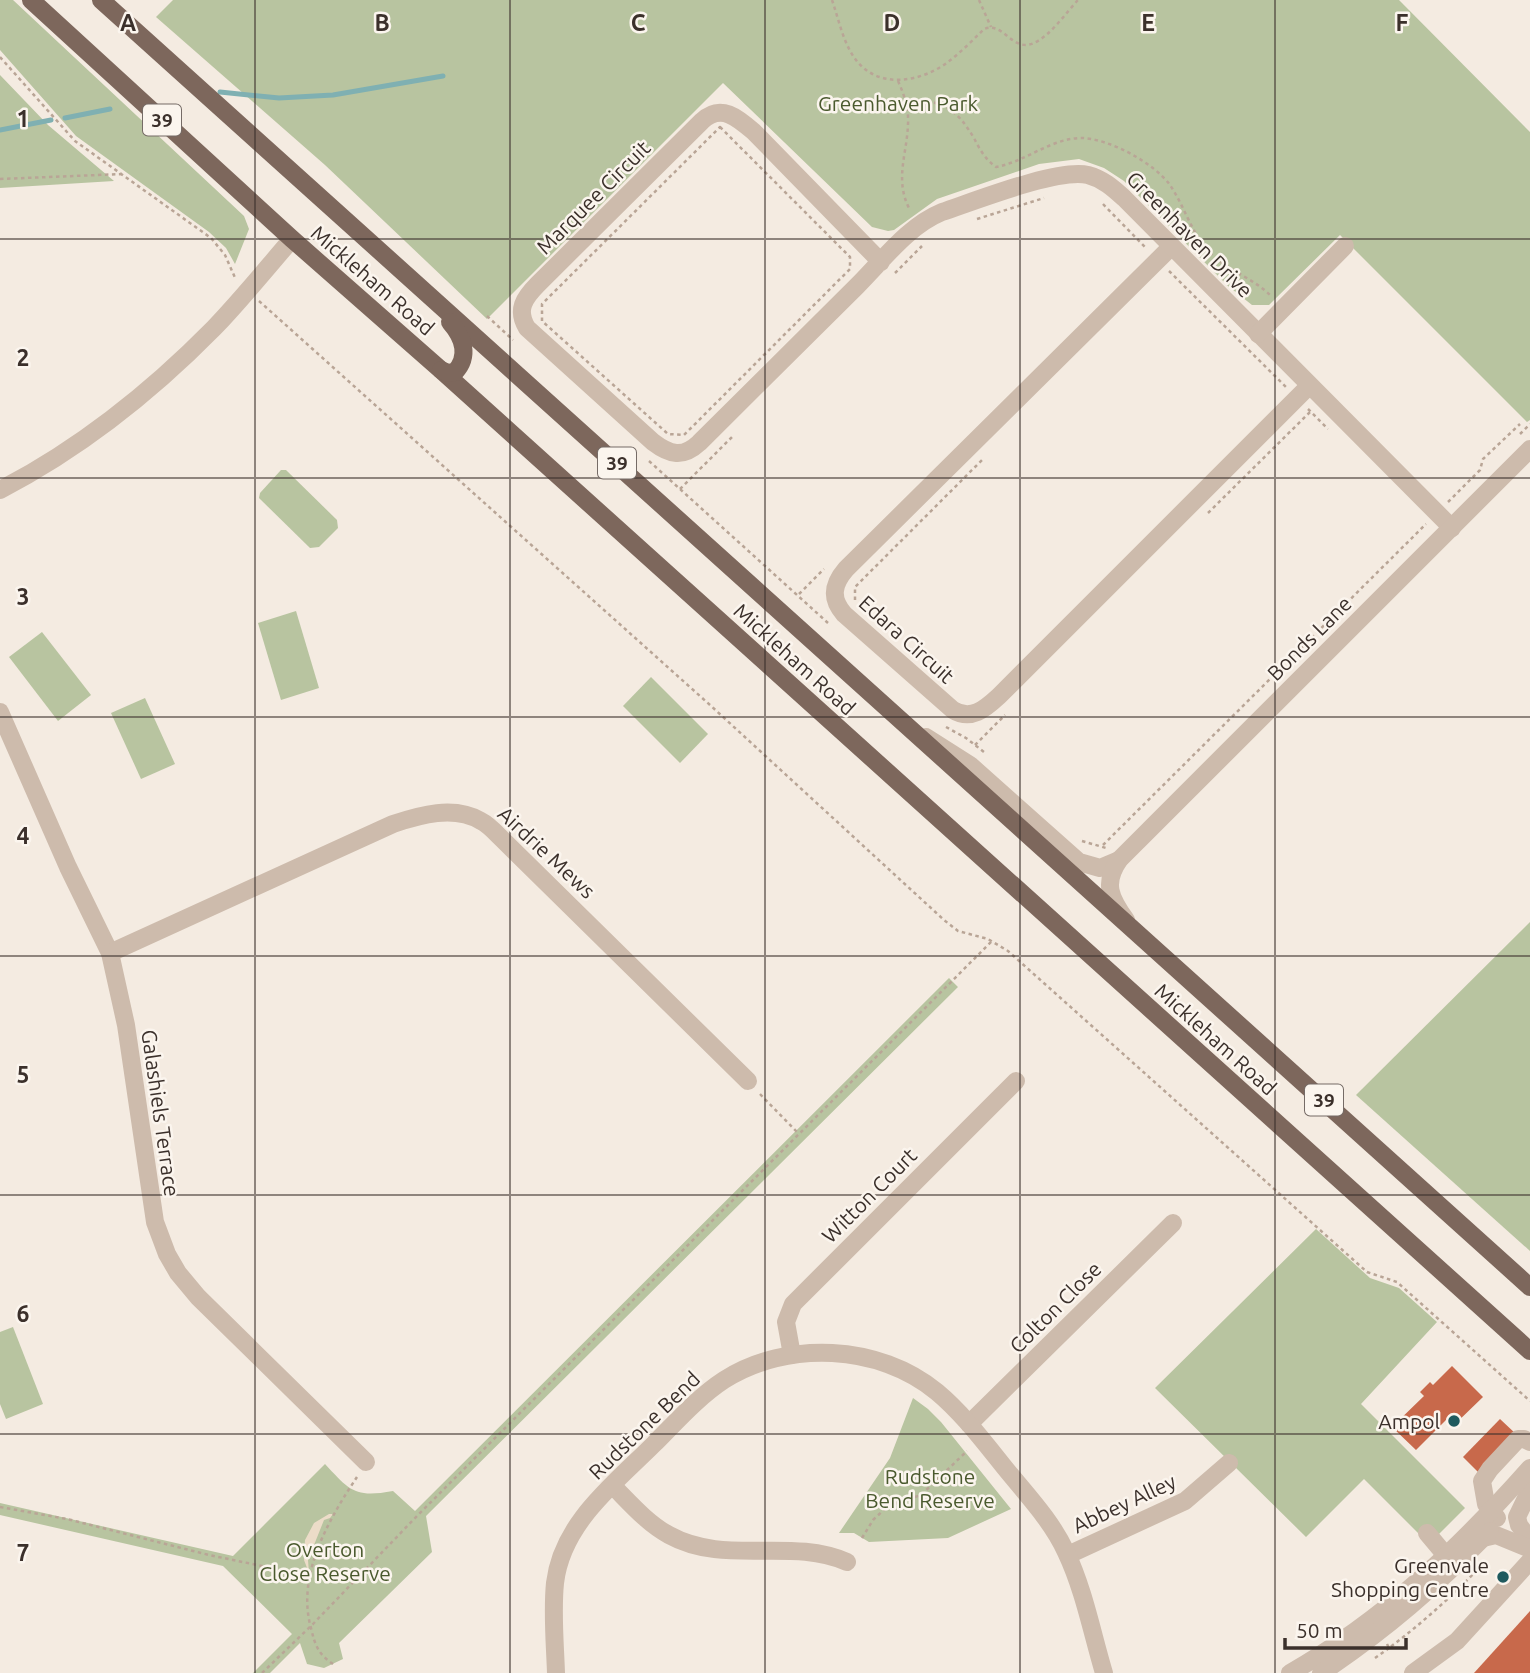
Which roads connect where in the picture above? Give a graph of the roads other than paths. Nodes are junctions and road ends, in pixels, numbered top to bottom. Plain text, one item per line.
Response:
1 (31, 0) edge
2 (101, 0) edge
3 (292, 239) junction
4 (1345, 246) dead end
5 (1164, 254) junction
6 (887, 269) junction
7 (410, 278) junction
8 (1258, 334) junction
9 (441, 370) junction
10 (1303, 392) junction
11 (699, 443) joint
12 (1530, 449) edge
13 (0, 490) edge
14 (1452, 528) junction
15 (0, 712) edge
16 (909, 727) junction
17 (1119, 860) junction
18 (1131, 927) junction
19 (110, 953) junction
20 (748, 1081) road end
21 (1016, 1081) dead end
22 (1173, 1223) dead end
23 (1530, 1287) edge
24 (1530, 1351) edge
25 (792, 1355) junction
26 (969, 1424) junction
27 (1530, 1441) edge
28 (366, 1462) road end
29 (1229, 1463) dead end
30 (1530, 1468) edge
31 (613, 1486) junction
32 (1530, 1489) edge
33 (1496, 1516) junction
34 (1427, 1533) dead end
35 (1483, 1538) junction
36 (1530, 1540) edge
37 (1530, 1549) edge
38 (1068, 1555) junction
39 (1451, 1561) junction
40 (1530, 1561) edge
41 (847, 1562) dead end
42 (1330, 1665) edge
43 (556, 1673) edge
44 (1104, 1673) edge
45 (1290, 1673) edge
46 (1413, 1673) edge

1 - 3 main road, Mickleham Road / 39
2 - 7 main road, Mickleham Road / 39
3 - 9 main road, Mickleham Road / 39
3 - 13 street
4 - 8 street
5 - 6 street, Greenhaven Drive
5 - 8 street, Greenhaven Drive
5 - 10 street, Edara Circuit
6 - 11 street, Greenhaven Drive
6 - 11 street, Marquee Circuit
7 - 9 main road
7 - 16 main road, Mickleham Road / 39
8 - 10 street, Greenhaven Drive
9 - 24 main road, Mickleham Road / 39
10 - 14 street, Greenhaven Drive
12 - 14 street, Bonds Lane
14 - 17 street, Bonds Lane
15 - 19 street, Galashiels Terrace
16 - 17 street
16 - 18 main road, Mickleham Road / 39
17 - 18 street
18 - 23 main road, Mickleham Road / 39
19 - 20 street, Airdrie Mews
19 - 28 street, Galashiels Terrace
21 - 25 street, Witton Court
22 - 26 street, Colton Close
25 - 26 street, Rudstone Bend
25 - 31 street, Rudstone Bend
26 - 38 street, Rudstone Bend
27 - 33 street
29 - 38 street, Abbey Alley
30 - 33 street
31 - 41 street
31 - 43 street, Rudstone Bend
32 - 33 street
32 - 36 street
33 - 35 street
33 - 39 street
34 - 39 street
35 - 37 street
35 - 39 street
38 - 44 street, Rudstone Bend
39 - 42 street
40 - 46 street
42 - 45 street

